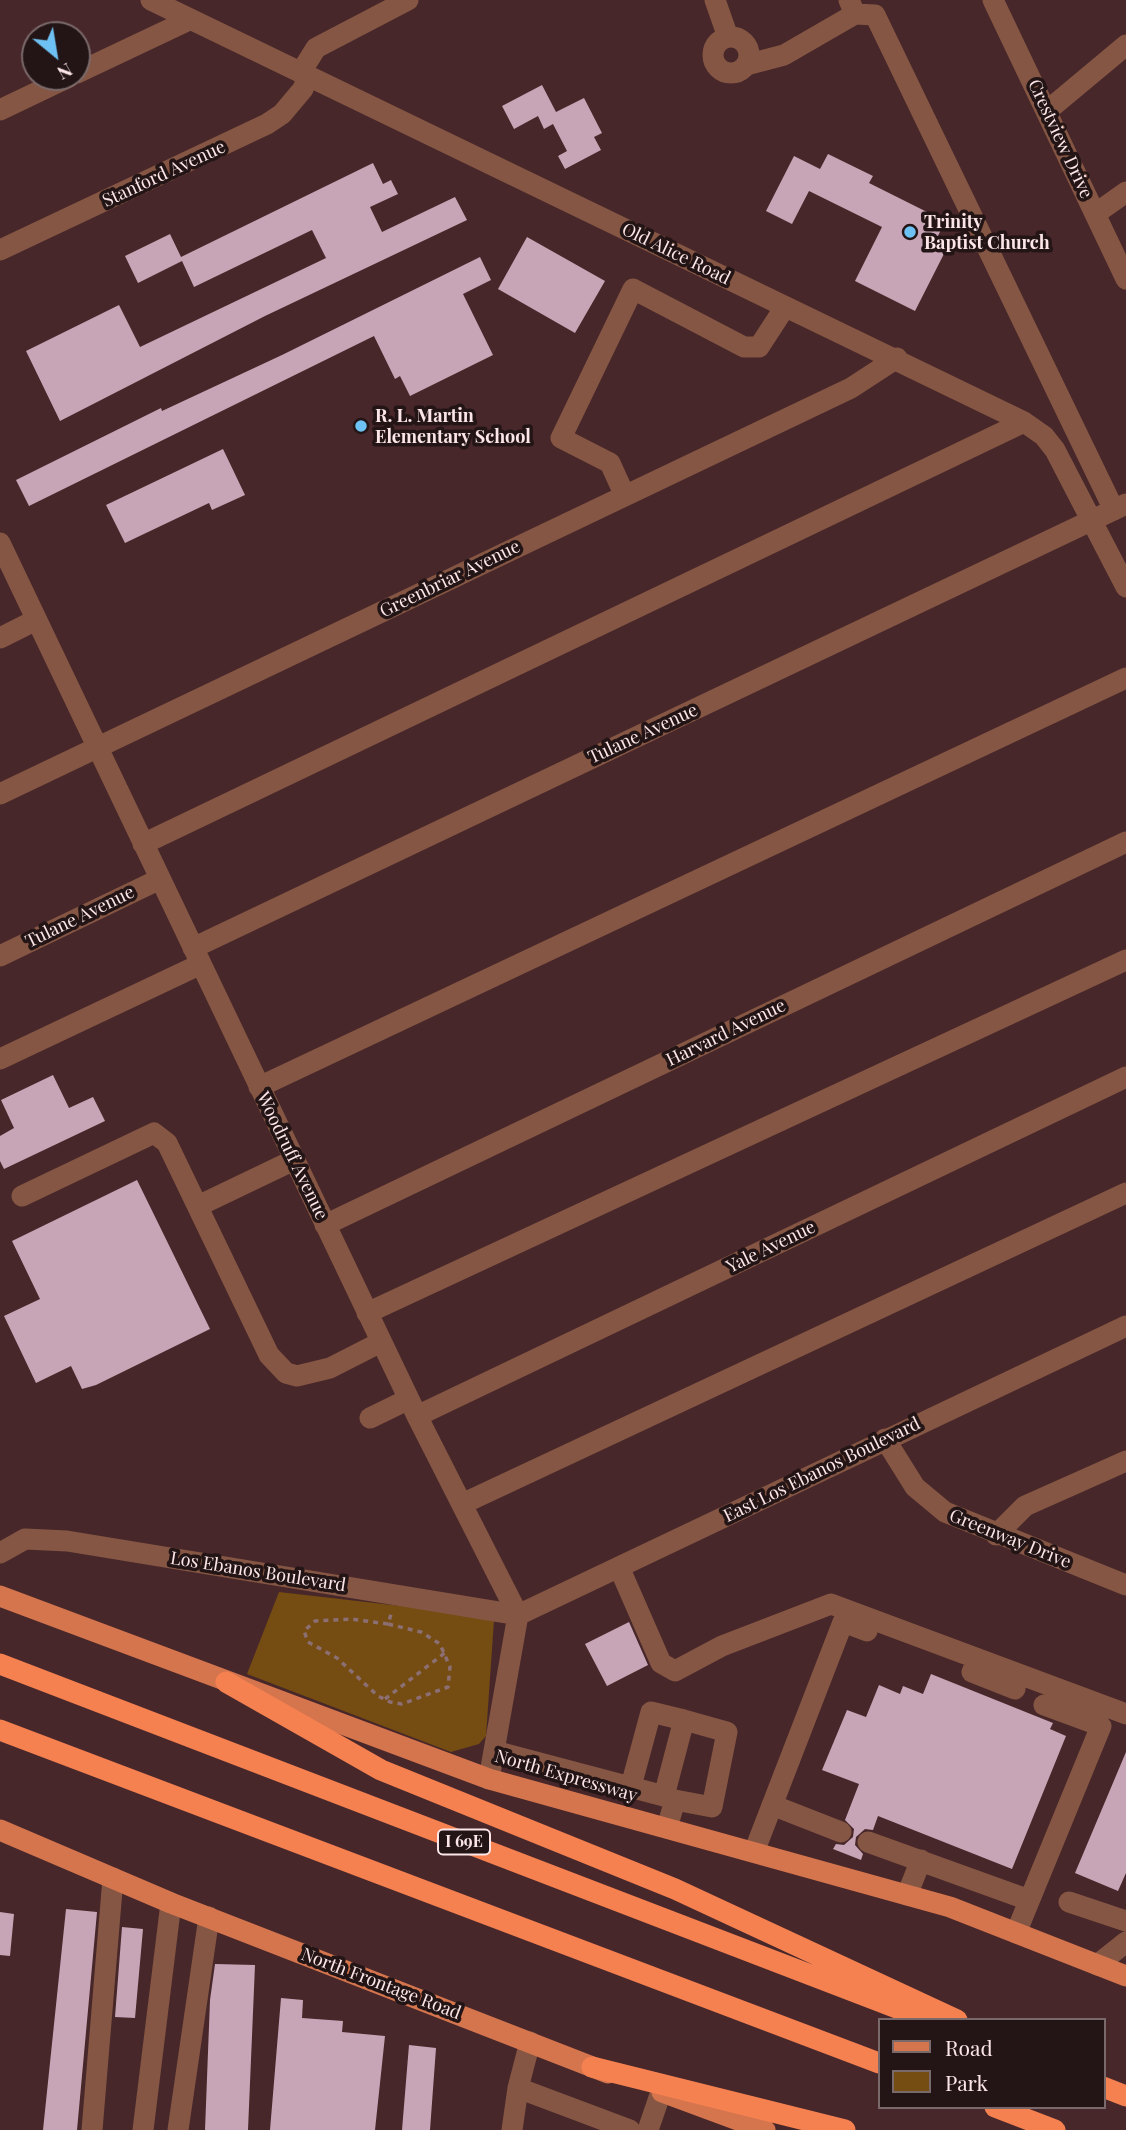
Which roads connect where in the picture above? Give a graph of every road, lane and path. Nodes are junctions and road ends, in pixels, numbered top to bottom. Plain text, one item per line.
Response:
1 (151, 0) edge
2 (408, 0) edge
3 (715, 0) edge
4 (993, 0) edge
5 (852, 7) edge
6 (189, 20) junction
7 (1126, 45) edge
8 (91, 66) edge
9 (304, 73) junction
10 (40, 91) edge
11 (0, 110) edge
12 (1047, 111) junction
13 (1126, 192) edge
14 (1096, 214) junction
15 (0, 250) edge
16 (1126, 279) edge
17 (785, 307) junction
18 (897, 358) junction
19 (1024, 422) junction
20 (625, 496) junction
21 (1120, 507) edge
22 (1093, 521) junction
23 (0, 543) edge
24 (1126, 587) edge
25 (36, 620) junction
26 (0, 638) edge
27 (1126, 678) edge
28 (97, 748) junction
29 (0, 794) edge
30 (1126, 842) edge
31 (143, 844) junction
32 (160, 879) junction
33 (0, 956) edge
34 (197, 956) junction
35 (1126, 960) edge
36 (0, 1059) edge
37 (1126, 1077) edge
38 (259, 1087) junction
39 (294, 1160) junction
40 (1126, 1194) edge
41 (22, 1196) dead end
42 (198, 1206) junction
43 (325, 1225) junction
44 (367, 1313) junction
45 (1126, 1326) edge
46 (381, 1342) junction
47 (413, 1408) junction
48 (370, 1418) dead end
49 (885, 1439) junction
50 (1126, 1461) edge
51 (462, 1504) junction
52 (996, 1535) junction
53 (0, 1553) edge
54 (619, 1567) junction
55 (1126, 1585) edge
56 (397, 1595) junction
57 (0, 1596) edge
58 (519, 1615) junction
59 (388, 1624) junction
60 (446, 1651) junction
61 (0, 1664) edge
62 (226, 1682) junction
63 (1016, 1689) dead end
64 (385, 1699) junction
65 (1044, 1705) dead end
66 (1126, 1714) edge
67 (684, 1720) junction
68 (0, 1730) edge
69 (494, 1751) junction
70 (489, 1779) junction
71 (631, 1786) junction
72 (669, 1798) junction
73 (772, 1805) junction
74 (667, 1828) junction
75 (0, 1830) edge
76 (841, 1832) dead end
77 (868, 1842) dead end
78 (754, 1852) junction
79 (921, 1860) junction
80 (113, 1878) junction
81 (907, 1895) junction
82 (1029, 1900) junction
83 (1069, 1902) dead end
84 (171, 1903) junction
85 (209, 1916) junction
86 (1126, 1921) edge
87 (1016, 1933) junction
88 (1126, 1942) edge
89 (1097, 1965) junction
90 (1126, 1976) edge
91 (923, 2018) edge
92 (953, 2018) edge
93 (530, 2042) junction
94 (878, 2063) edge
95 (592, 2067) junction
96 (518, 2088) junction
97 (1105, 2088) edge
98 (661, 2092) junction
99 (1126, 2096) edge
100 (1000, 2109) edge
101 (92, 2130) edge
102 (143, 2130) edge
103 (178, 2130) edge
104 (512, 2130) edge
105 (630, 2130) edge
106 (648, 2130) edge
107 (765, 2130) edge
108 (845, 2130) edge
109 (1055, 2130) edge

1 - 6 street, Old Alice Road
2 - 9 street, Stanford Avenue
3 - 5 street
4 - 12 street, Crestview Drive
5 - 21 street
6 - 8 street
6 - 9 street, Old Alice Road
7 - 12 street
9 - 15 street, Stanford Avenue
9 - 17 street, Old Alice Road
10 - 11 street
12 - 14 street, Crestview Drive
13 - 14 street
14 - 16 street, Crestview Drive
17 - 18 street, Old Alice Road
17 - 20 street
18 - 19 street, Old Alice Road
18 - 20 street, Greenbriar Avenue
19 - 22 street, Old Alice Road
19 - 31 street
20 - 28 street, Greenbriar Avenue
21 - 22 street, Tulane Avenue
22 - 24 street, Old Alice Road
22 - 34 street, Tulane Avenue
23 - 25 street, Woodruff Avenue
25 - 26 street
25 - 28 street, Woodruff Avenue
27 - 38 street
28 - 29 street, Greenbriar Avenue
28 - 31 street, Woodruff Avenue
30 - 43 street, Harvard Avenue
31 - 32 street, Woodruff Avenue
32 - 33 street, Tulane Avenue
32 - 34 street, Woodruff Avenue
34 - 36 street, Tulane Avenue
34 - 38 street, Woodruff Avenue
35 - 44 street
37 - 47 street, Yale Avenue
38 - 39 street, Woodruff Avenue
39 - 42 street
39 - 43 street, Woodruff Avenue
40 - 51 street
41 - 42 street
42 - 46 street
43 - 44 street, Woodruff Avenue
44 - 46 street, Woodruff Avenue
45 - 49 street, East Los Ebanos Boulevard
46 - 47 street, Woodruff Avenue
47 - 48 street, Yale Avenue
47 - 51 street, Woodruff Avenue
49 - 52 street, Greenway Drive
49 - 54 street, East Los Ebanos Boulevard
50 - 52 street
51 - 58 street, Woodruff Avenue
52 - 55 street, Greenway Drive
53 - 56 street, Los Ebanos Boulevard
54 - 58 street, East Los Ebanos Boulevard
54 - 66 street
56 - 58 street, Los Ebanos Boulevard
56 - 59 path
57 - 62 main road, North Expressway
58 - 69 street
59 - 60 path
59 - 64 path
60 - 64 path
60 - 64 path
61 - 91 highway, I 69E
62 - 70 main road, North Expressway
62 - 92 highway
63 - 73 street
65 - 82 street
67 - 71 street
67 - 72 street
67 - 72 street
68 - 94 highway
69 - 70 street
69 - 71 street
70 - 74 main road, North Expressway
71 - 72 street
72 - 74 street
73 - 76 street
73 - 78 street
74 - 78 main road, North Expressway
75 - 80 main road, North Frontage Road
77 - 79 street
78 - 81 main road, North Expressway
79 - 81 street
79 - 82 street
80 - 84 main road, North Frontage Road
80 - 101 street
81 - 87 main road, North Expressway
82 - 87 street
83 - 86 street
84 - 85 main road, North Frontage Road
84 - 102 street
85 - 93 main road, North Frontage Road
85 - 103 street
87 - 89 main road, North Expressway
88 - 89 street
89 - 90 main road, North Expressway
93 - 95 main road, North Frontage Road
93 - 96 street
95 - 98 main road, North Frontage Road
95 - 108 highway
96 - 104 street
96 - 105 street
97 - 99 highway
98 - 106 street
98 - 107 main road, North Frontage Road
100 - 109 highway

